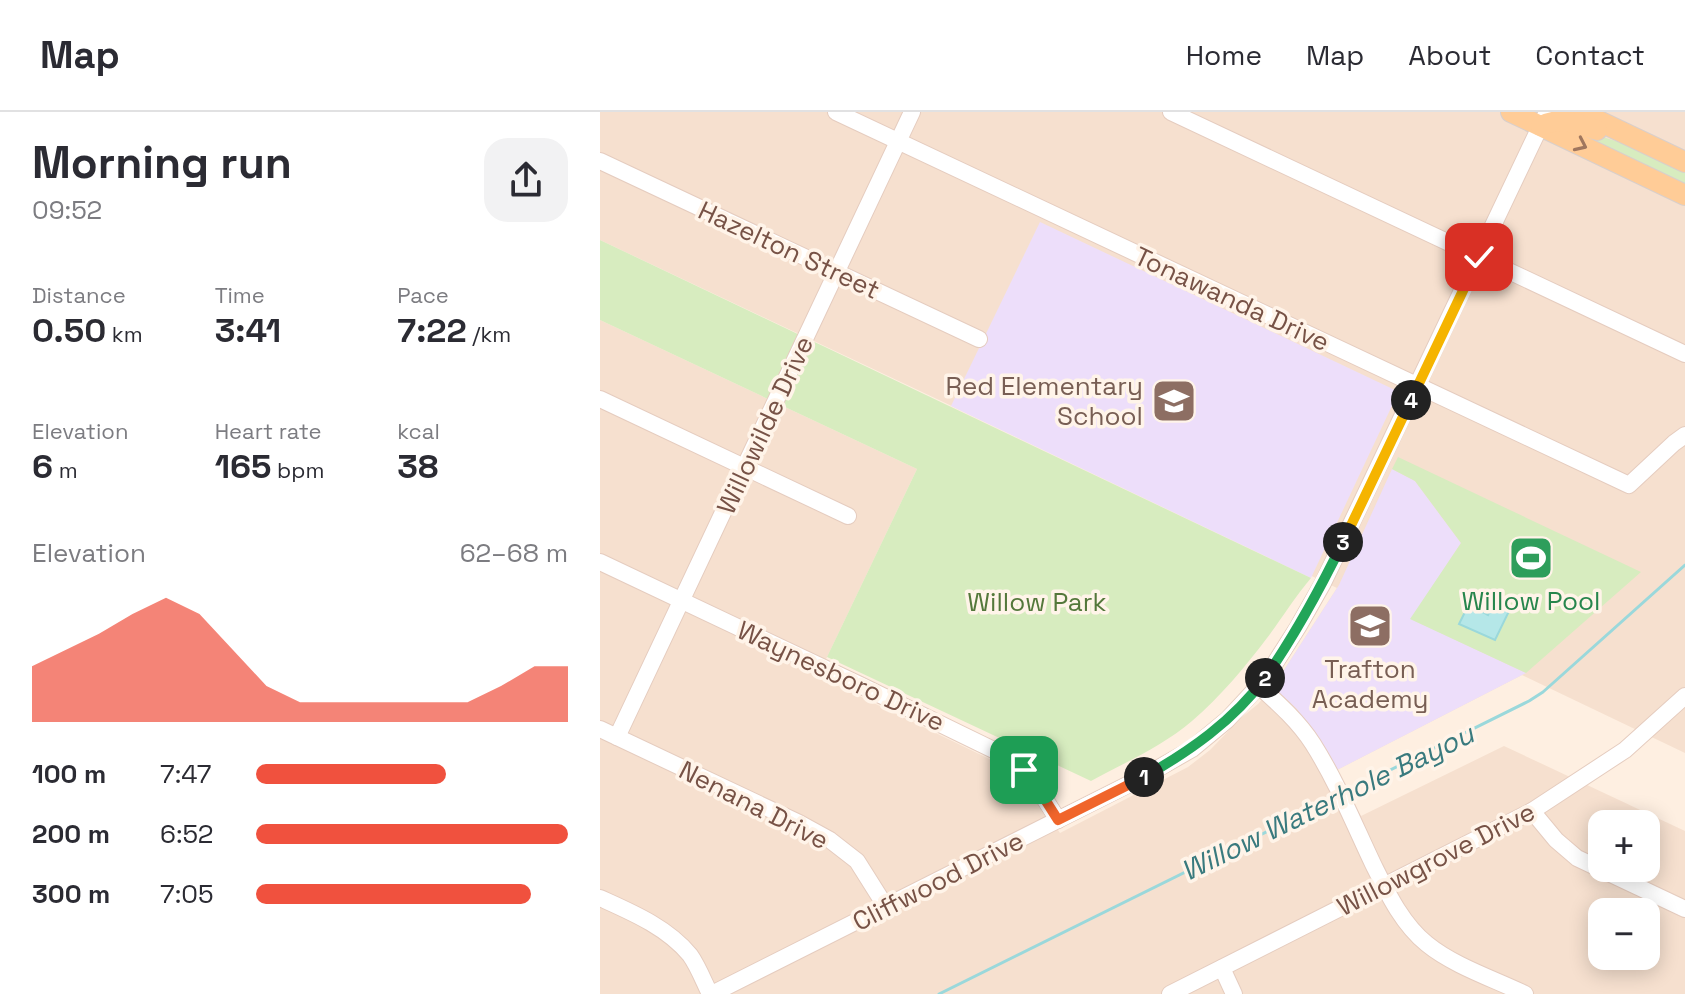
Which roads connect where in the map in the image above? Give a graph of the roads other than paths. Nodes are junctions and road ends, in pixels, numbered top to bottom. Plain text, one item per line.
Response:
1 (836, 112) edge
2 (912, 112) edge
3 (1171, 112) edge
4 (1511, 112) edge
5 (1580, 112) edge
6 (1544, 119) edge
7 (898, 141) junction
8 (1643, 142) junction
9 (600, 161) edge
10 (1685, 162) edge
11 (1685, 195) edge
12 (1479, 257) junction
13 (837, 273) junction
14 (979, 339) dead end
15 (1685, 354) edge
16 (1418, 386) junction
17 (600, 399) edge
18 (1685, 435) edge
19 (745, 467) junction
20 (848, 516) dead end
21 (600, 562) edge
22 (682, 601) junction
23 (1259, 686) junction
24 (1685, 696) edge
25 (600, 729) edge
26 (617, 737) junction
27 (1532, 811) junction
28 (1058, 820) junction
29 (1384, 886) junction
30 (600, 898) edge
31 (886, 907) junction
32 (1685, 909) edge
33 (1222, 968) junction
34 (711, 994) edge
35 (1170, 994) edge
36 (1234, 994) edge
37 (1525, 994) edge

1 - 7 street, Tonawanda Drive
2 - 7 street, Willowilde Drive
3 - 12 street
4 - 6 main road
5 - 8 main road
6 - 8 main road
6 -> 11 main road
6 - 12 street, Cliffwood Drive
7 - 13 street, Willowilde Drive
7 - 16 street, Tonawanda Drive
8 - 10 main road
9 - 13 street, Hazelton Street
12 - 15 street
12 - 16 street, Cliffwood Drive
13 - 14 street, Hazelton Street
13 - 19 street, Willowilde Drive
16 - 18 street, Tonawanda Drive
16 - 23 street, Cliffwood Drive
17 - 19 street
19 - 20 street
19 - 22 street, Willowilde Drive
21 - 22 street, Waynesboro Drive
22 - 26 street, Willowilde Drive
22 - 28 street, Waynesboro Drive
23 - 28 street, Cliffwood Drive
23 - 29 street
24 - 27 street, Willowgrove Drive
25 - 26 street, Nenana Drive
26 - 31 street, Nenana Drive
27 - 29 street, Willowgrove Drive
27 - 32 street
28 - 31 street, Cliffwood Drive
29 - 33 street, Willowgrove Drive
29 - 37 street
30 - 34 street
31 - 34 street, Cliffwood Drive
33 - 35 street, Willowgrove Drive
33 - 36 street

